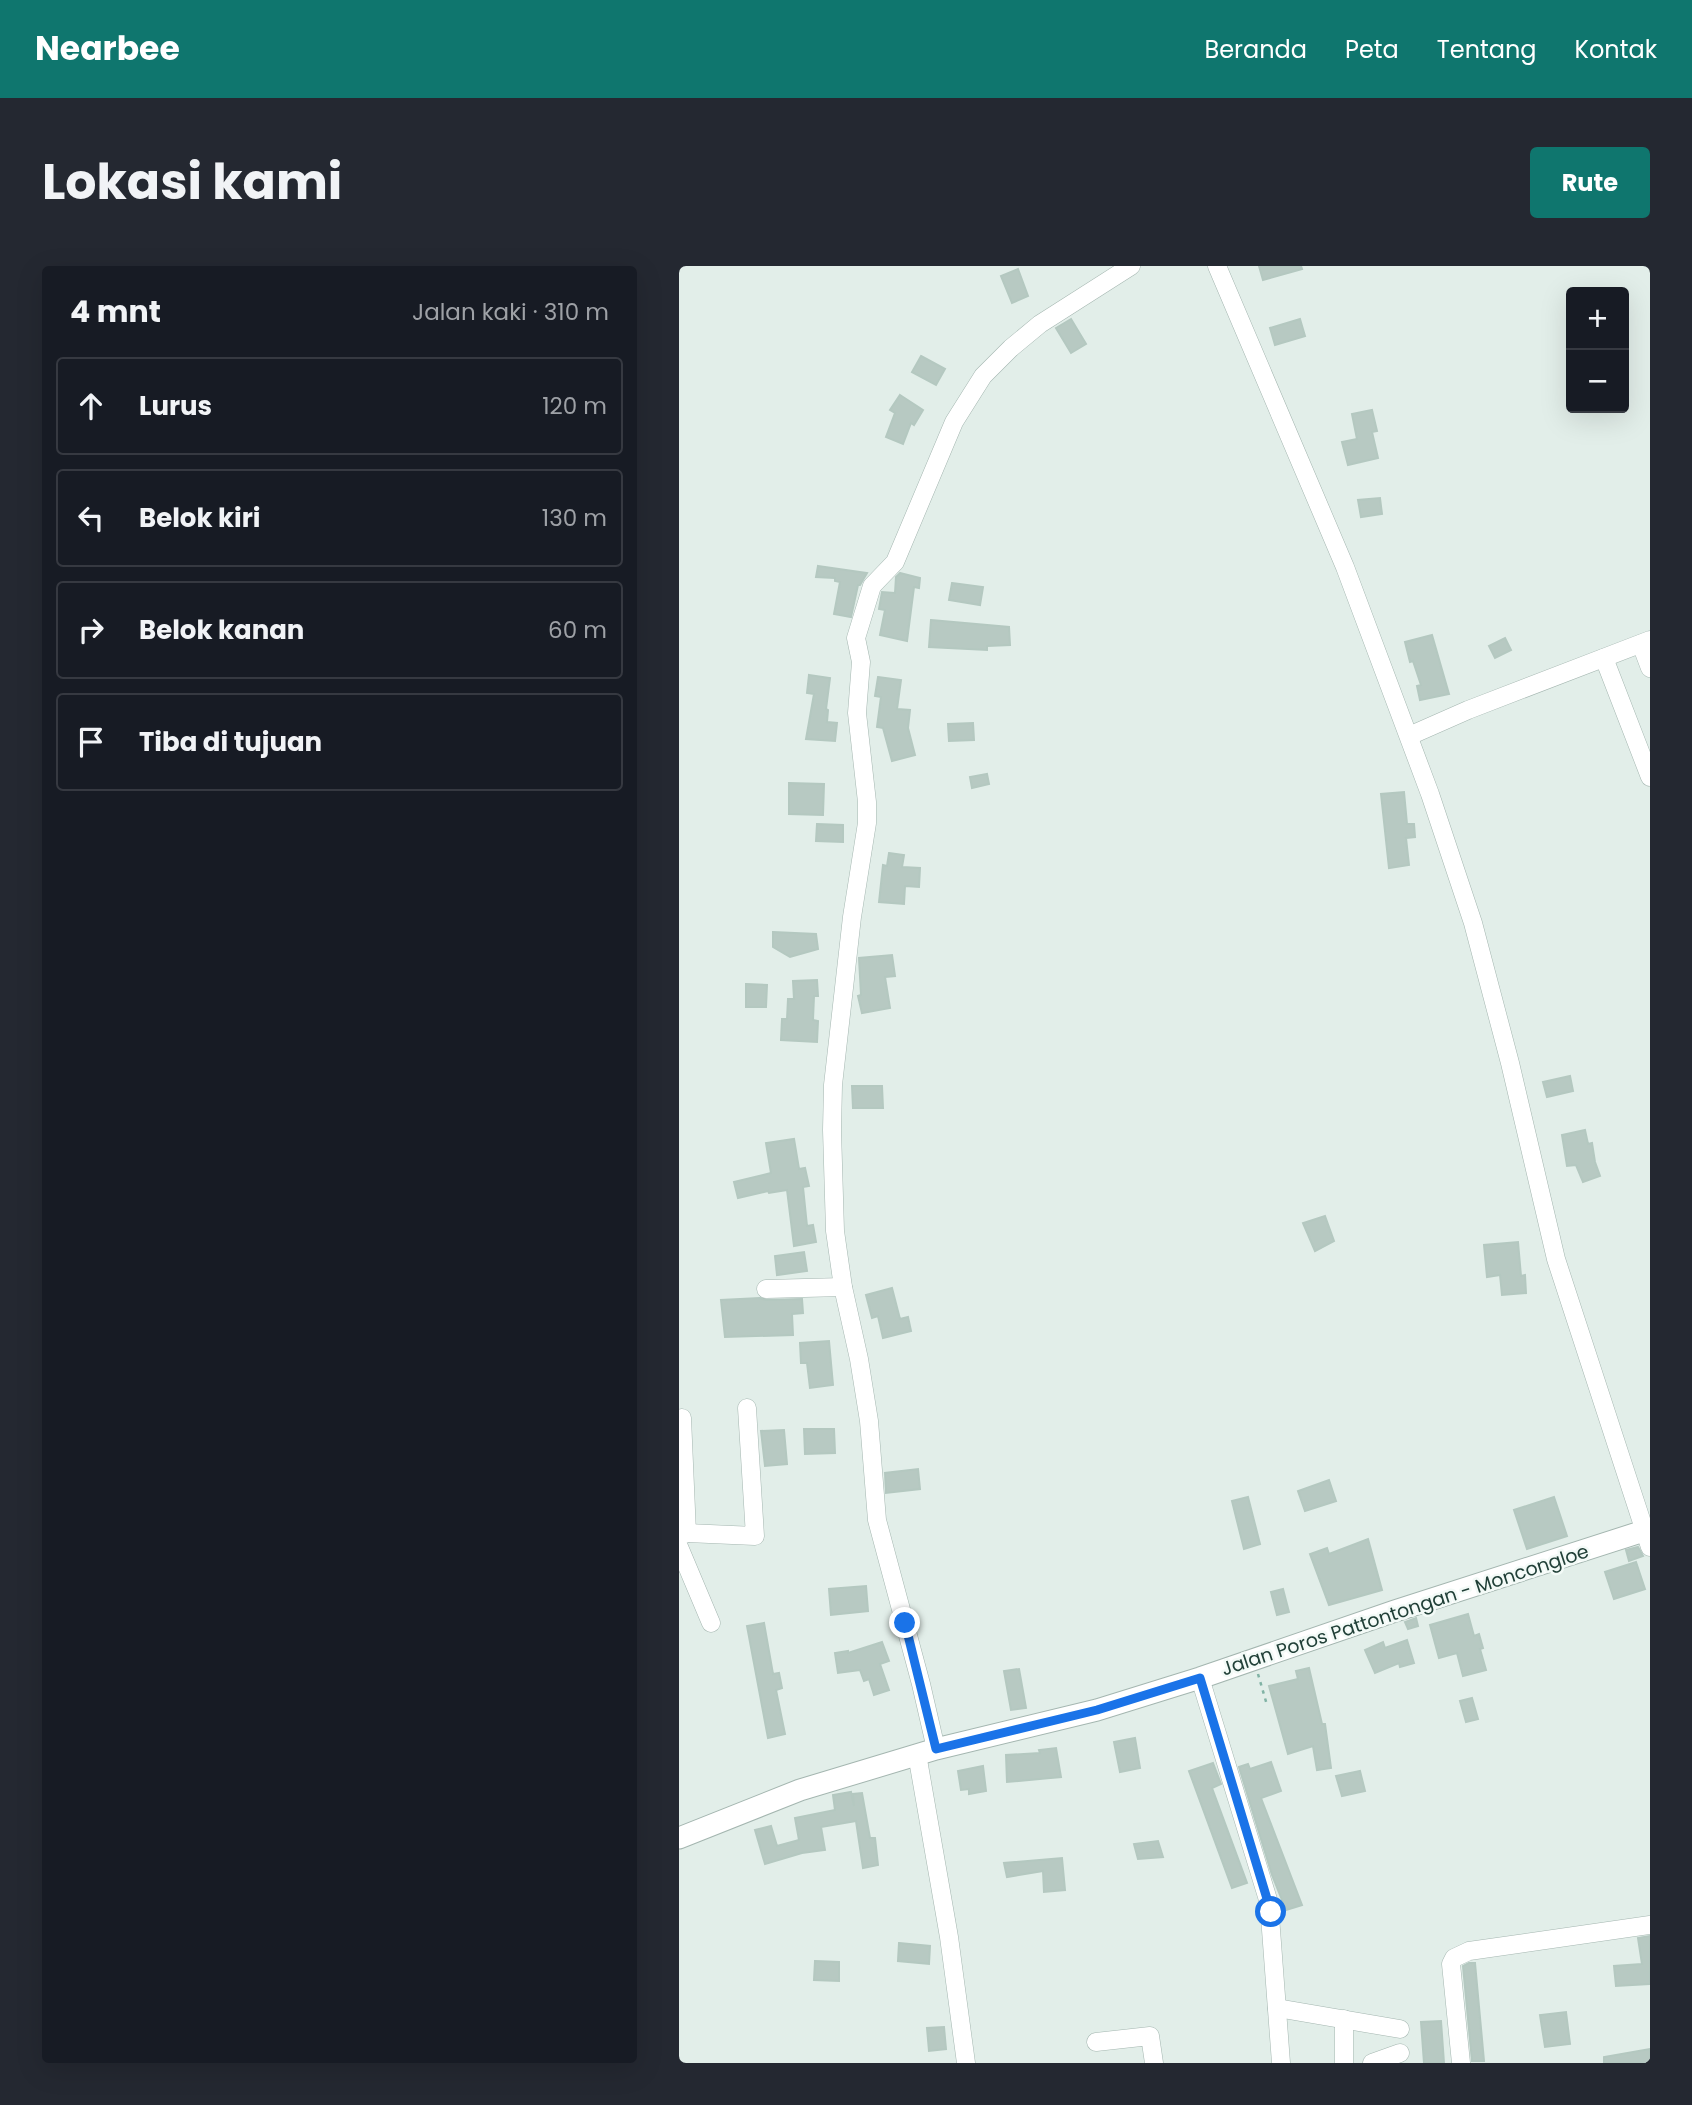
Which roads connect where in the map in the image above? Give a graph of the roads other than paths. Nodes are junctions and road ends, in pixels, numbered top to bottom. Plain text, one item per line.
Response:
1 (1131, 266) edge
2 (1217, 266) edge
3 (1646, 642) edge
4 (1604, 658) junction
5 (1650, 668) edge
6 (1409, 736) junction
7 (1650, 777) edge
8 (843, 1287) junction
9 (766, 1289) dead end
10 (747, 1408) dead end
11 (683, 1418) dead end
12 (1648, 1536) edge
13 (682, 1539) edge
14 (711, 1623) dead end
15 (1200, 1678) junction
16 (927, 1751) junction
17 (679, 1838) edge
18 (1650, 1925) edge
19 (1277, 2008) junction
20 (1344, 2019) junction
21 (1400, 2029) dead end
22 (1096, 2042) dead end
23 (1400, 2053) dead end
24 (966, 2063) edge
25 (1154, 2063) edge
26 (1281, 2063) edge
27 (1344, 2063) edge
28 (1372, 2063) edge
29 (1461, 2063) edge

1 - 8 street
2 - 6 street
3 - 4 street
3 - 5 street
4 - 6 street
4 - 7 street
6 - 12 street
8 - 9 street
8 - 16 street
10 - 13 street
11 - 13 street
12 - 15 street, Jalan Poros Pattontongan - Moncongloe
13 - 14 street
15 - 16 street, Jalan Poros Pattontongan - Moncongloe
15 - 19 street
16 - 17 street, Jalan Poros Pattontongan - Moncongloe
16 - 24 street
18 - 29 street
19 - 20 street
19 - 26 street
20 - 21 street
20 - 27 street
22 - 25 street
23 - 28 street

